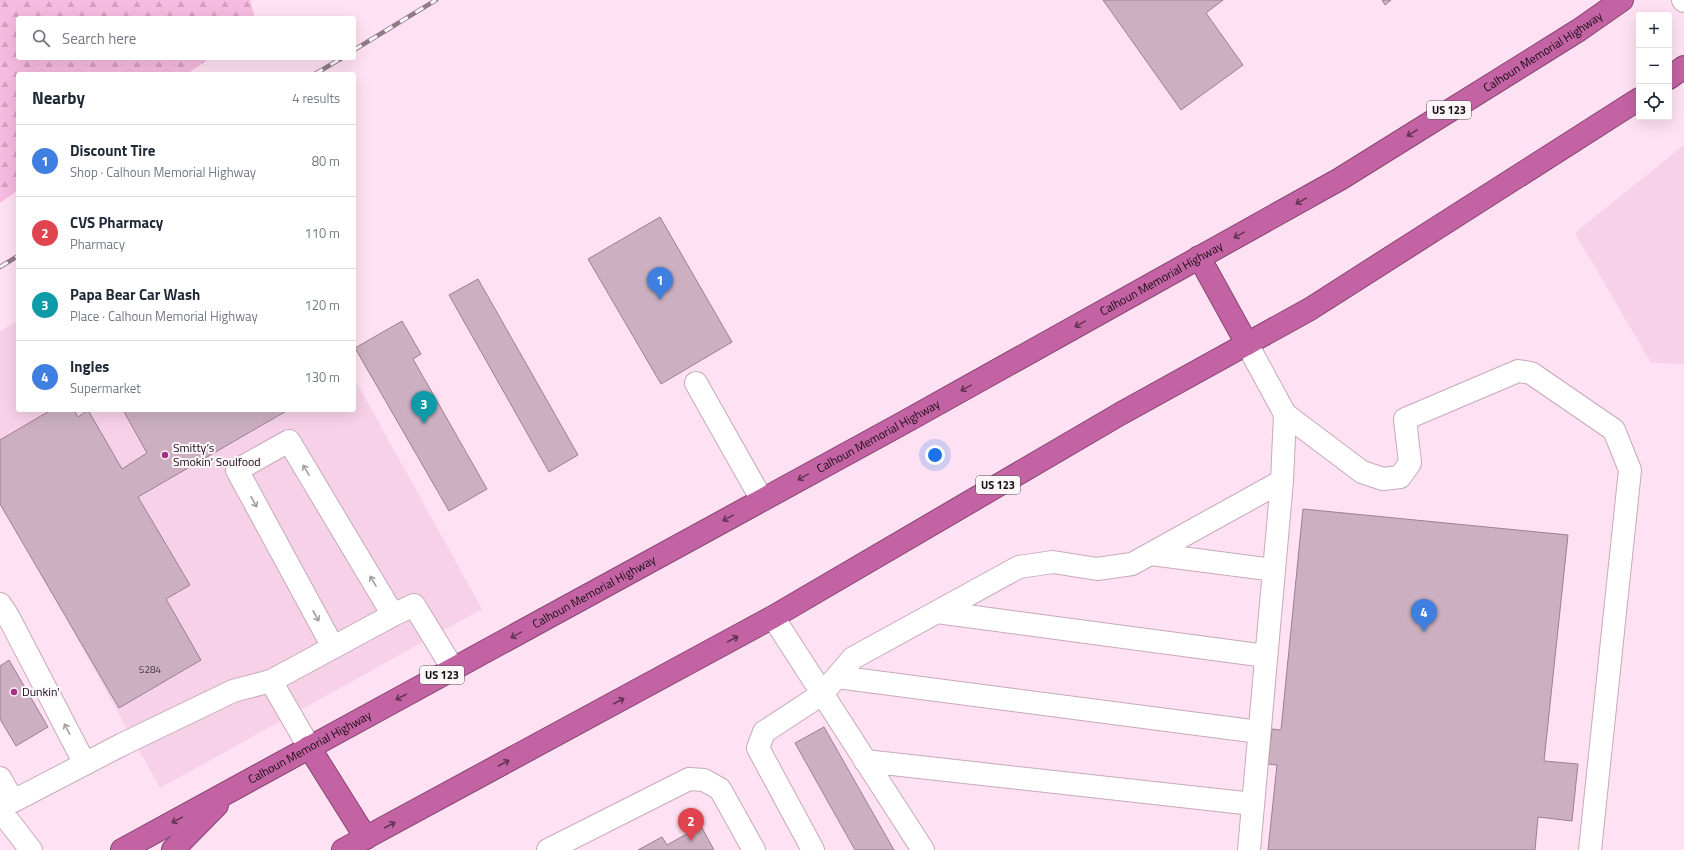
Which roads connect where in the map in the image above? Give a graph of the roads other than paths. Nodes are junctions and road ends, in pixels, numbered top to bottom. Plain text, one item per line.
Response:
1 (1622, 0) edge
2 (1684, 67) edge
3 (1672, 76) edge
4 (1636, 101) edge
5 (1200, 258) junction
6 (1247, 344) junction
7 (696, 383) dead end
8 (1285, 414) junction
9 (1282, 481) junction
10 (762, 500) junction
11 (1151, 554) junction
12 (1274, 570) junction
13 (0, 604) edge
14 (937, 612) junction
15 (393, 615) junction
16 (773, 617) junction
17 (333, 647) junction
18 (1266, 656) junction
19 (453, 669) junction
20 (837, 678) junction
21 (271, 681) junction
22 (822, 694) junction
23 (1259, 732) junction
24 (308, 747) junction
25 (866, 761) junction
26 (85, 764) junction
27 (0, 778) edge
28 (231, 789) junction
29 (1253, 804) junction
30 (4, 806) edge
31 (369, 844) edge
32 (31, 850) edge
33 (122, 850) edge
34 (173, 850) edge
35 (343, 850) edge
36 (548, 850) edge
37 (754, 850) edge
38 (813, 850) edge
39 (923, 850) edge
40 (1249, 850) edge
41 (1590, 850) edge

1 -> 5 highway, Calhoun Memorial Highway / US 123
2 - 3 highway
4 - 6 highway, US 123
5 - 6 highway
5 -> 10 highway, Calhoun Memorial Highway / US 123
6 - 8 lane
6 - 16 highway, US 123
7 - 10 lane
8 - 9 lane
8 - 41 lane
9 - 11 lane
9 - 12 lane
10 -> 19 highway, Calhoun Memorial Highway / US 123
11 - 12 lane
11 - 14 lane
12 - 18 lane
26 -> 13 lane
14 - 18 lane
14 - 20 lane
15 - 17 lane
15 -> 17 lane
15 - 19 lane
16 - 22 lane
31 -> 16 highway, US 123
17 - 21 lane
18 - 23 lane
19 -> 24 highway, Calhoun Memorial Highway / US 123
20 - 22 lane
20 - 23 lane
21 - 24 lane
21 - 26 lane
22 - 25 lane
22 - 38 lane
23 - 29 lane
24 - 28 highway, Calhoun Memorial Highway / US 123
24 - 31 highway
25 - 29 lane
25 - 39 lane
26 - 30 lane
27 - 30 lane
28 -> 33 highway, Calhoun Memorial Highway / US 123
28 - 34 highway
29 - 40 lane
30 - 32 lane
31 - 35 highway, US 123
36 - 37 lane

